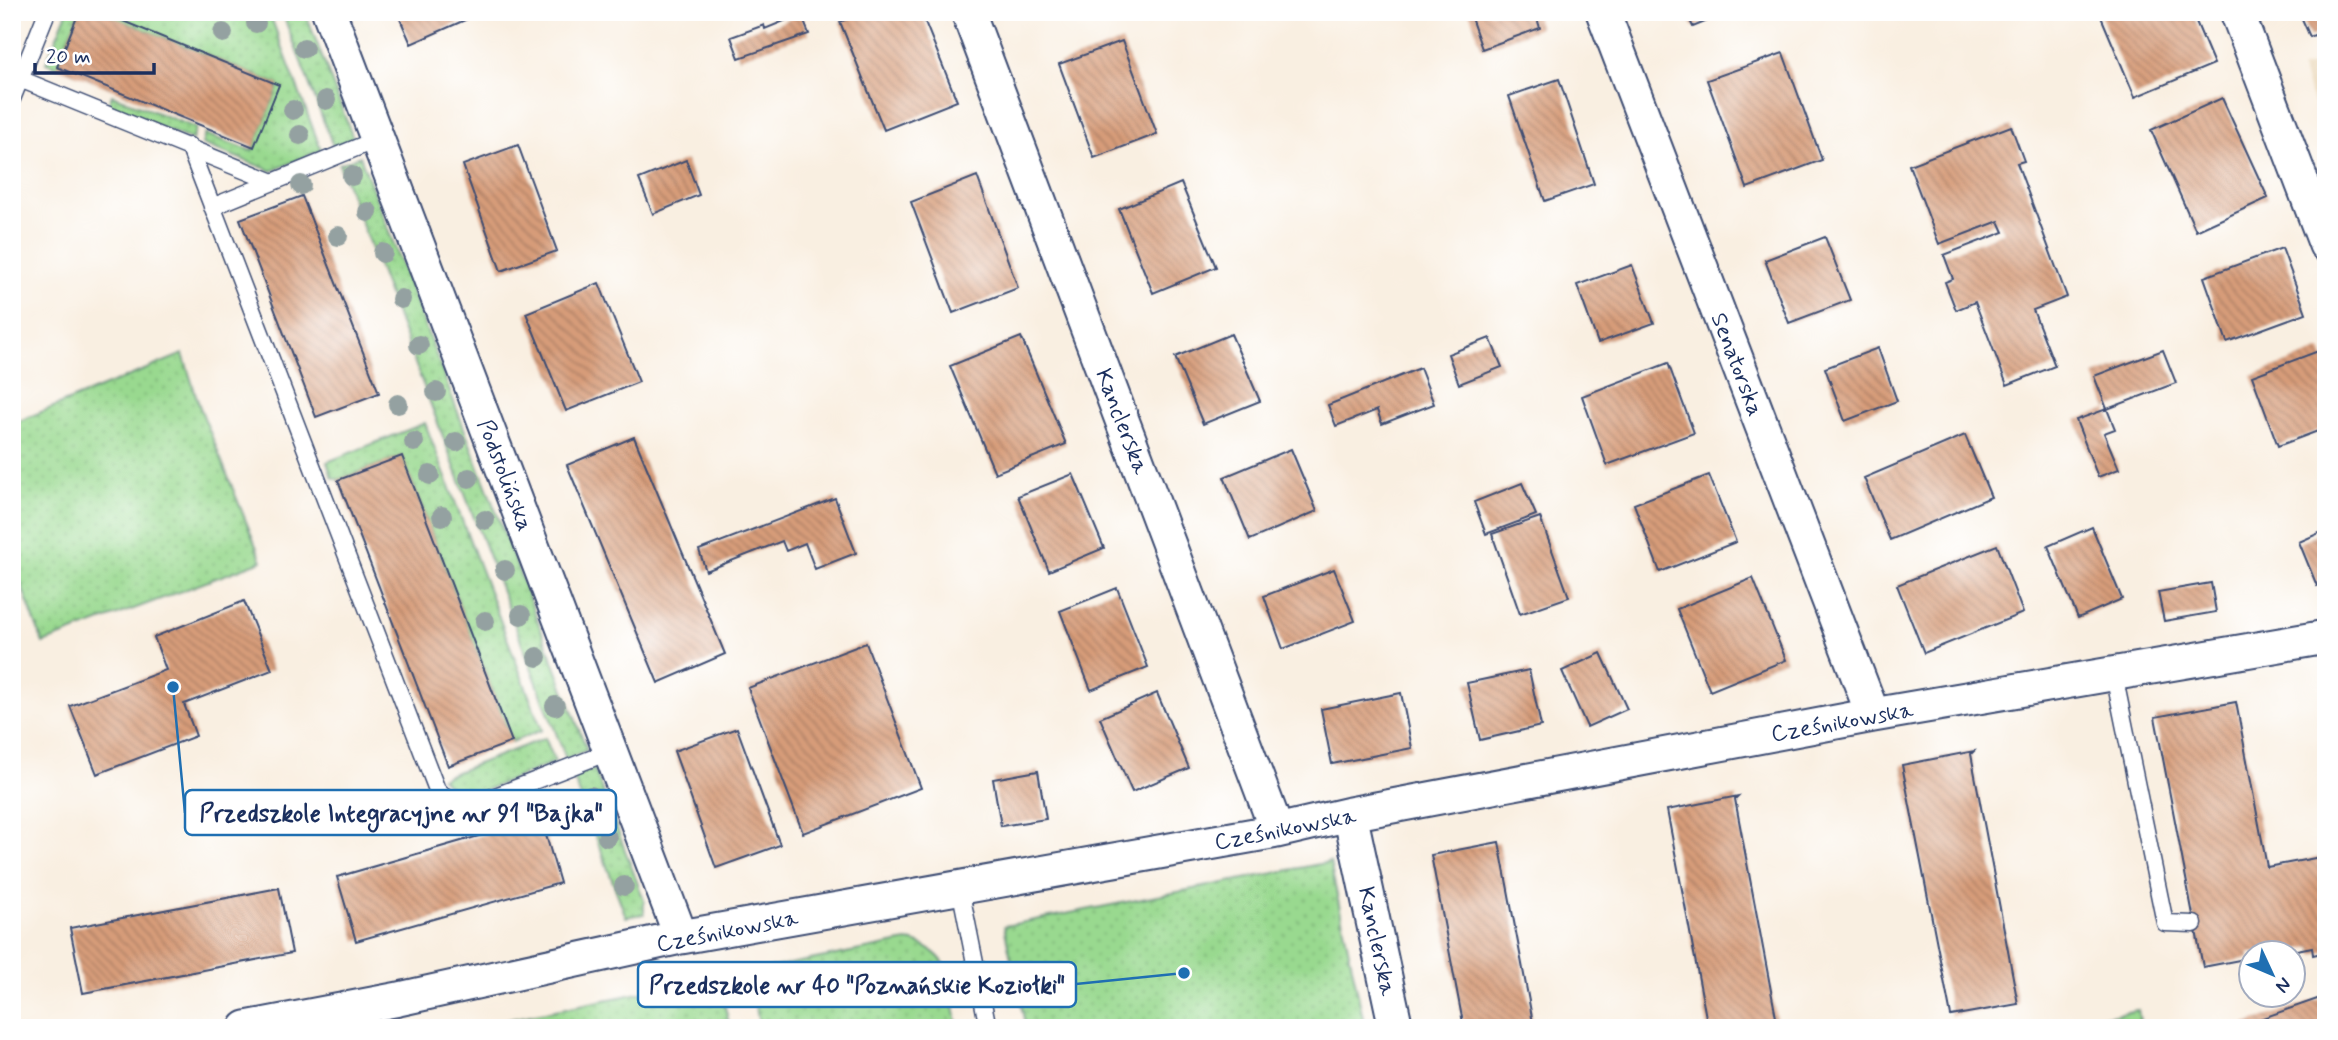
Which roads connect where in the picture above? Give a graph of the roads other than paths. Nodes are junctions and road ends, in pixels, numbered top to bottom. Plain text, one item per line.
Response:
1 (47, 12) edge
2 (329, 12) edge
3 (968, 12) edge
4 (1603, 12) edge
5 (2236, 12) edge
6 (15, 88) edge
7 (378, 139) junction
8 (189, 146) junction
9 (273, 181) junction
10 (212, 207) junction
11 (2326, 245) edge
12 (2326, 637) edge
13 (2114, 675) junction
14 (1873, 715) junction
15 (611, 751) junction
16 (1350, 814) junction
17 (1277, 831) junction
18 (960, 888) junction
19 (2194, 924) dead end
20 (681, 937) junction
21 (246, 1028) edge
22 (988, 1028) edge
23 (1396, 1028) edge

1 - 6 lane
2 - 7 street, Podstolińska
3 - 17 street, Kanclerska
4 - 14 street, Senatorska
5 - 11 street
6 - 8 lane
7 - 9 lane
7 - 15 street, Podstolińska
8 - 9 lane
8 - 10 lane
9 - 10 lane
10 - 15 lane
12 - 13 street, Cześnikowska
13 - 14 street, Cześnikowska
13 - 19 lane
14 - 16 street, Cześnikowska
15 - 20 street, Podstolińska
16 - 17 street, Cześnikowska
16 - 23 street, Kanclerska
17 - 18 street, Cześnikowska
18 - 20 street, Cześnikowska
18 - 22 lane
20 - 21 street, Cześnikowska

